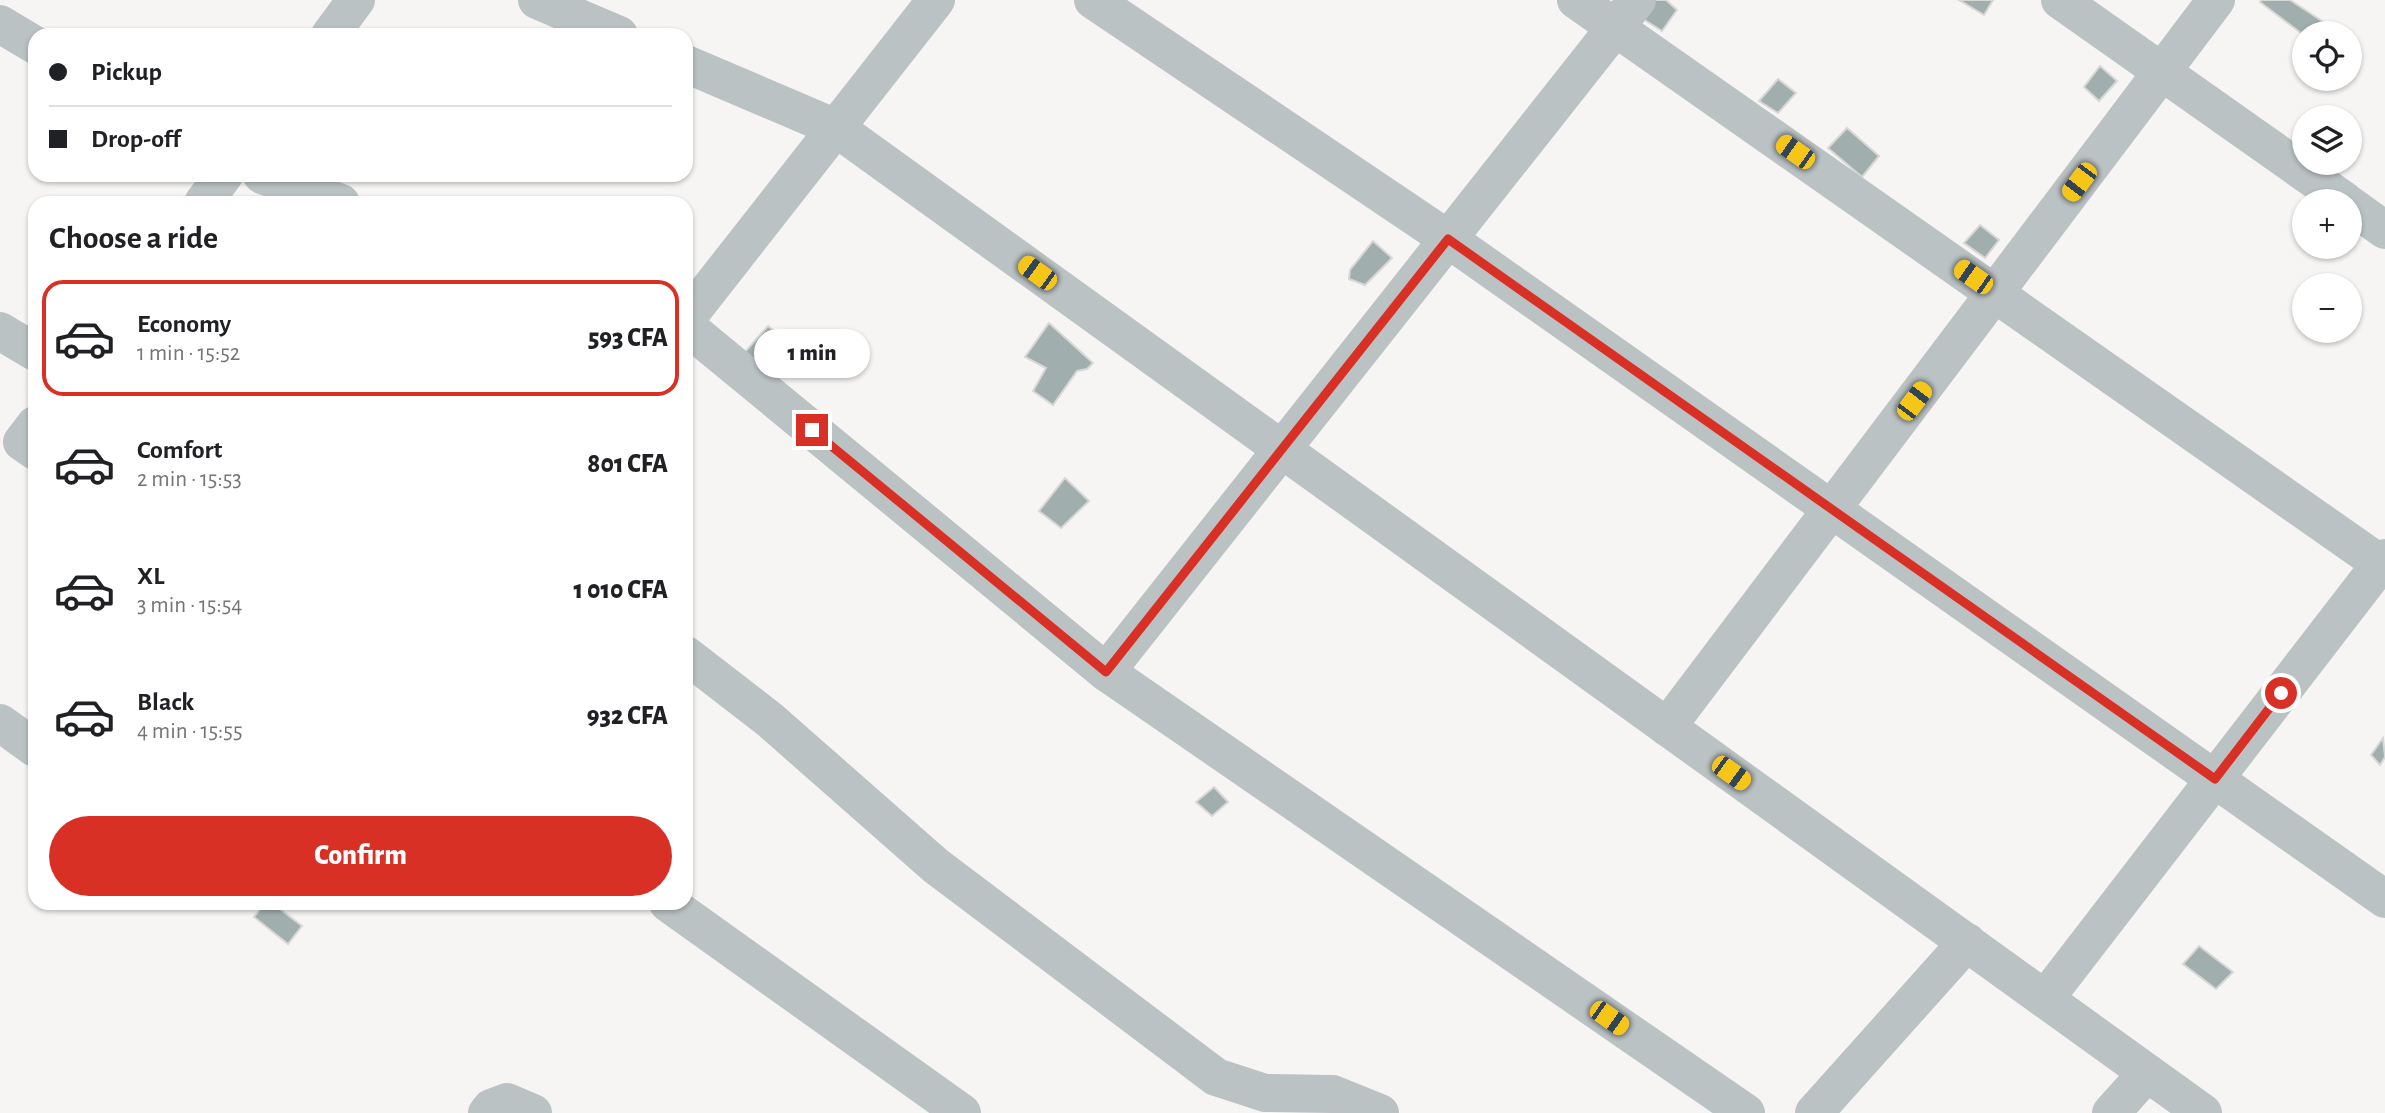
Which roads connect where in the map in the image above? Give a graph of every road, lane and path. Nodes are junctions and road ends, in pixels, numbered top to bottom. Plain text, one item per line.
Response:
1 (356, 0) edge
2 (537, 0) edge
3 (936, 0) edge
4 (1093, 0) edge
5 (1576, 0) edge
6 (2060, 0) edge
7 (2216, 0) edge
8 (1626, 13) edge
9 (0, 23) edge
10 (335, 28) edge
11 (603, 28) edge
12 (28, 41) edge
13 (693, 67) edge
14 (2162, 72) junction
15 (836, 128) junction
16 (281, 182) edge
17 (2328, 189) edge
18 (321, 196) edge
19 (2362, 214) edge
20 (2385, 230) edge
21 (1448, 239) junction
22 (1996, 293) junction
23 (693, 309) edge
24 (0, 331) edge
25 (693, 332) edge
26 (28, 348) edge
27 (1282, 450) junction
28 (1832, 509) junction
29 (2384, 563) edge
30 (693, 660) edge
31 (1106, 672) junction
32 (0, 723) edge
33 (1667, 727) junction
34 (28, 743) edge
35 (2215, 779) junction
36 (2385, 899) edge
37 (678, 910) edge
38 (1967, 942) junction
39 (2045, 999) junction
40 (2147, 1073) junction
41 (486, 1113) edge
42 (533, 1113) edge
43 (962, 1113) edge
44 (1380, 1113) edge
45 (1746, 1113) edge
46 (1814, 1113) edge
47 (2111, 1113) edge
48 (2203, 1113) edge

1 - 10 street
2 - 11 street
3 - 15 street
4 - 21 street
5 - 8 street
6 - 14 street
7 - 14 street
8 - 21 street
8 - 22 street
9 - 12 street
13 - 15 street
14 - 17 street
14 - 22 street
15 - 23 street
15 - 27 street
16 - 18 street
19 - 20 street
21 - 27 street
21 - 28 street
22 - 28 street
22 - 29 street
24 - 26 street
25 - 31 street
27 - 31 street
27 - 33 street
28 - 33 street
28 - 35 street
29 - 35 street
30 - 44 street
31 - 45 street
32 - 34 street
33 - 38 street
35 - 36 street
35 - 39 street
37 - 43 street
38 - 39 street
38 - 46 street
39 - 40 street
40 - 47 street
40 - 48 street
41 - 42 street

